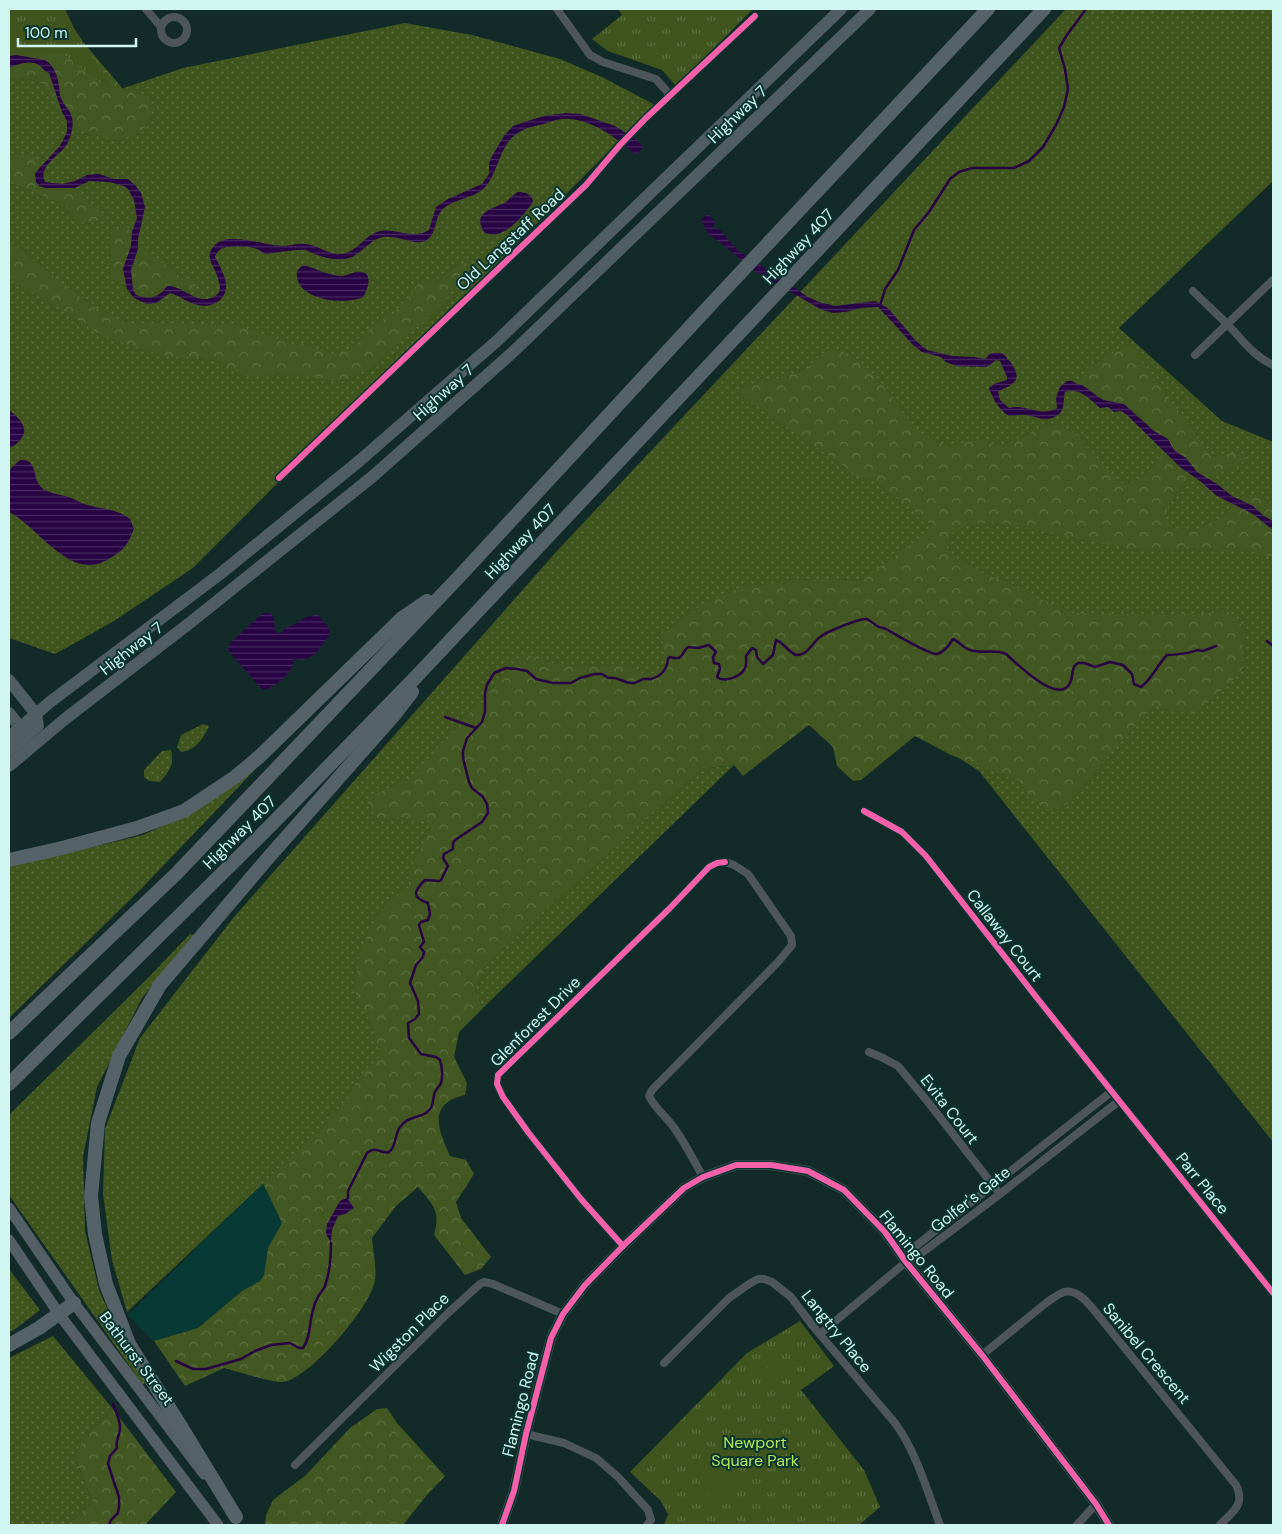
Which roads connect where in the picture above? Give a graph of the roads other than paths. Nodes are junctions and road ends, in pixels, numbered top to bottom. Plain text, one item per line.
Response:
1 (146, 9) edge
2 (557, 9) edge
3 (842, 9) edge
4 (870, 9) edge
5 (988, 9) edge
6 (1044, 9) edge
7 (755, 16) dead end
8 (162, 27) dead end
9 (671, 96) junction
10 (1273, 280) edge
11 (1193, 291) dead end
12 (1228, 325) junction
13 (1195, 355) dead end
14 (1273, 365) edge
15 (279, 478) dead end
16 (456, 580) junction
17 (458, 633) junction
18 (9, 680) edge
19 (9, 713) edge
20 (36, 714) junction
21 (31, 733) junction
22 (9, 737) edge
23 (9, 751) edge
24 (9, 766) edge
25 (864, 811) dead end
26 (9, 860) edge
27 (9, 1033) edge
28 (869, 1052) dead end
29 (9, 1084) edge
30 (1111, 1092) junction
31 (1119, 1101) junction
32 (703, 1177) junction
33 (993, 1185) junction
34 (1000, 1194) junction
35 (9, 1208) edge
36 (9, 1240) edge
37 (623, 1246) junction
38 (906, 1262) junction
39 (1273, 1292) edge
40 (74, 1302) junction
41 (59, 1314) junction
42 (563, 1314) junction
43 (820, 1334) junction
44 (9, 1345) edge
45 (982, 1355) junction
46 (664, 1362) dead end
47 (526, 1434) junction
48 (294, 1465) dead end
49 (1096, 1504) junction
50 (239, 1521) edge
51 (218, 1525) edge
52 (502, 1525) edge
53 (647, 1525) edge
54 (940, 1525) edge
55 (1077, 1525) edge
56 (1109, 1525) edge
57 (1220, 1525) edge

1 - 8 street
2 - 9 street
3 - 20 main road, Highway 7
4 - 21 main road, Highway 7
5 - 16 highway, Highway 407
6 - 17 highway, Highway 407
7 - 9 street, Old Langstaff Road
9 - 15 street, Old Langstaff Road
10 - 12 street
11 - 12 street
12 - 13 street
12 - 14 street
16 - 26 highway
16 - 27 highway, Highway 407
17 - 29 highway, Highway 407
17 - 50 highway
18 - 20 main road
19 - 21 main road
20 - 21 main road
21 - 22 main road, Highway 7
21 - 23 main road
21 - 24 main road, Highway 7
25 - 30 street, Callaway Court
28 - 33 street, Evita Court
30 - 31 street, Parr Place
30 - 33 street, Golfer's Gate
31 - 34 street, Golfer's Gate
31 - 39 street, Parr Place
32 - 37 street, Flamingo Road
32 - 37 street, Glenforest Drive
32 - 38 street, Flamingo Road
33 - 34 street, Evita Court
33 - 38 street, Golfer's Gate
34 - 38 street, Golfer's Gate
35 - 40 main road, Bathurst Street
36 - 41 main road
37 - 42 street, Flamingo Road
38 - 43 street
38 - 45 street, Flamingo Road
40 - 41 highway
40 - 50 main road, Bathurst Street
41 - 44 highway
41 - 51 main road
42 - 47 street, Flamingo Road
42 - 48 street, Wigston Place
43 - 46 street, Langtry Place
43 - 54 street, Langtry Place
45 - 49 street, Flamingo Road
45 - 57 street, Sanibel Crescent
47 - 52 street, Flamingo Road
47 - 53 street
49 - 55 street
49 - 56 street, Flamingo Road

